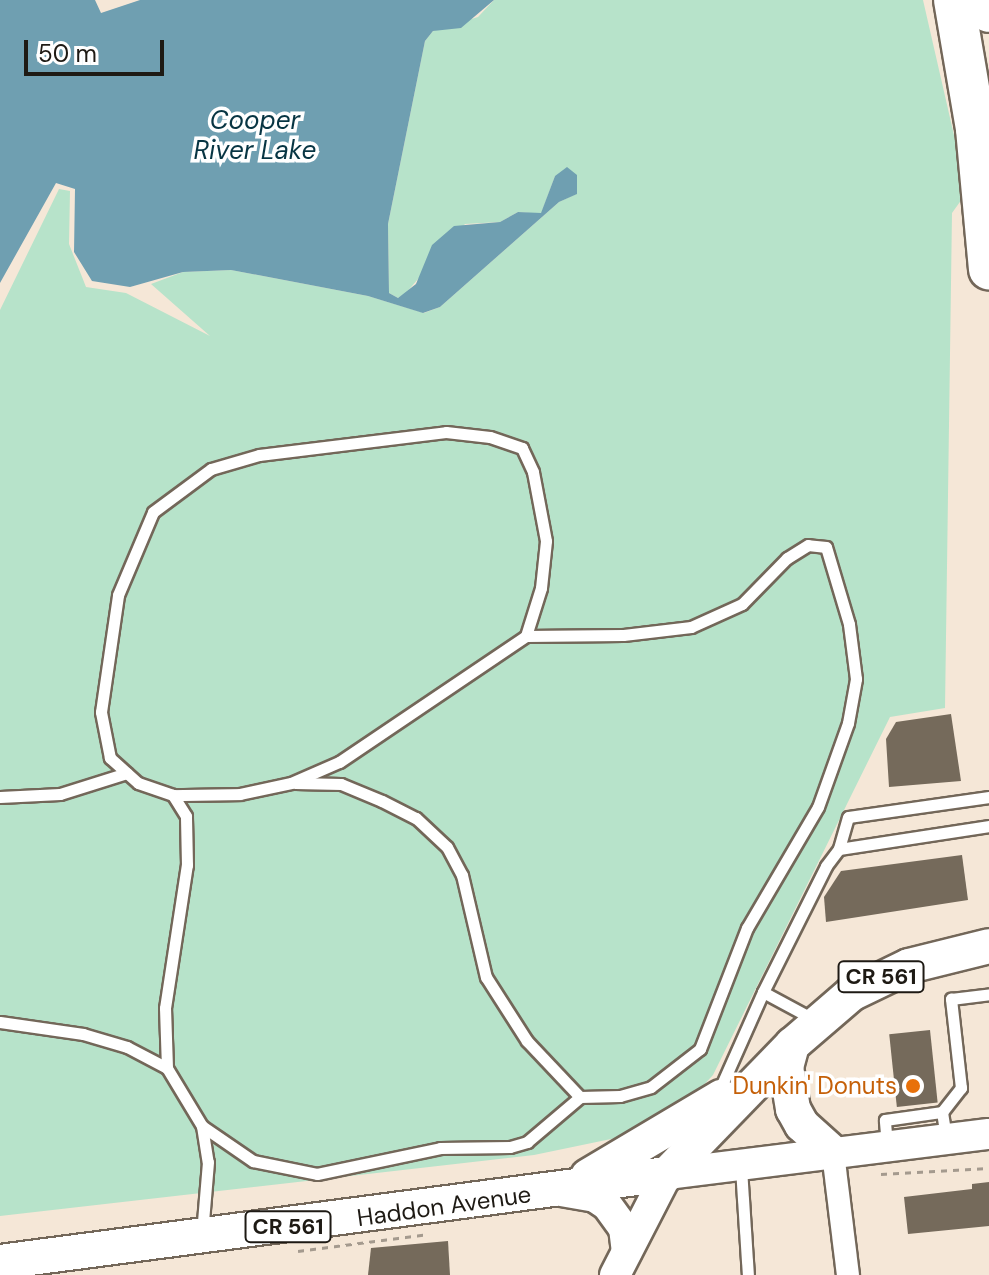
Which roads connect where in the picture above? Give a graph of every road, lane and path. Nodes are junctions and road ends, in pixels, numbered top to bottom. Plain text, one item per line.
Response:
1 (954, 0) edge
2 (988, 3) edge
3 (989, 12) edge
4 (989, 269) edge
5 (526, 636) junction
6 (127, 773) junction
7 (291, 783) junction
8 (173, 795) junction
9 (0, 797) edge
10 (989, 797) edge
11 (989, 826) edge
12 (839, 849) junction
13 (989, 946) edge
14 (763, 992) junction
15 (989, 994) edge
16 (818, 1021) junction
17 (0, 1022) edge
18 (792, 1045) junction
19 (167, 1068) junction
20 (580, 1097) junction
21 (715, 1101) junction
22 (944, 1125) junction
23 (202, 1126) junction
24 (989, 1134) edge
25 (834, 1166) junction
26 (741, 1167) junction
27 (989, 1168) edge
28 (667, 1174) junction
29 (555, 1191) junction
30 (432, 1233) dead end
31 (201, 1238) junction
32 (293, 1251) dead end
33 (0, 1262) edge
34 (621, 1263) edge
35 (75, 1264) edge
36 (748, 1275) edge
37 (848, 1275) edge

1 - 4 highway
2 - 3 highway
5 - 6 lane
5 - 7 lane
5 - 20 lane
6 - 8 lane
6 - 9 lane
7 - 8 lane
7 - 20 lane
8 - 19 lane
10 - 12 lane
11 - 12 lane
12 - 14 lane
13 - 16 main road, Haddon Avenue / CR 561
14 - 16 lane
14 - 21 lane
15 - 22 lane
16 - 18 main road, Haddon Avenue / CR 561
17 - 19 lane
18 - 21 main road, Haddon Avenue / CR 561
18 - 25 main road
18 - 28 main road, Haddon Avenue / CR 561
19 - 23 lane
20 - 23 lane
21 - 29 main road, Haddon Avenue / CR 561
22 - 24 main road
22 - 25 main road
23 - 31 lane
25 - 26 main road
25 - 27 path
25 - 37 street
26 - 28 main road
26 - 36 lane
28 - 29 main road, Haddon Avenue / CR 561
28 - 34 main road
29 - 31 main road, Haddon Avenue / CR 561
29 - 34 main road
30 - 32 path
31 - 35 main road, Haddon Avenue / CR 561
33 - 35 main road, Haddon Avenue / CR 561

